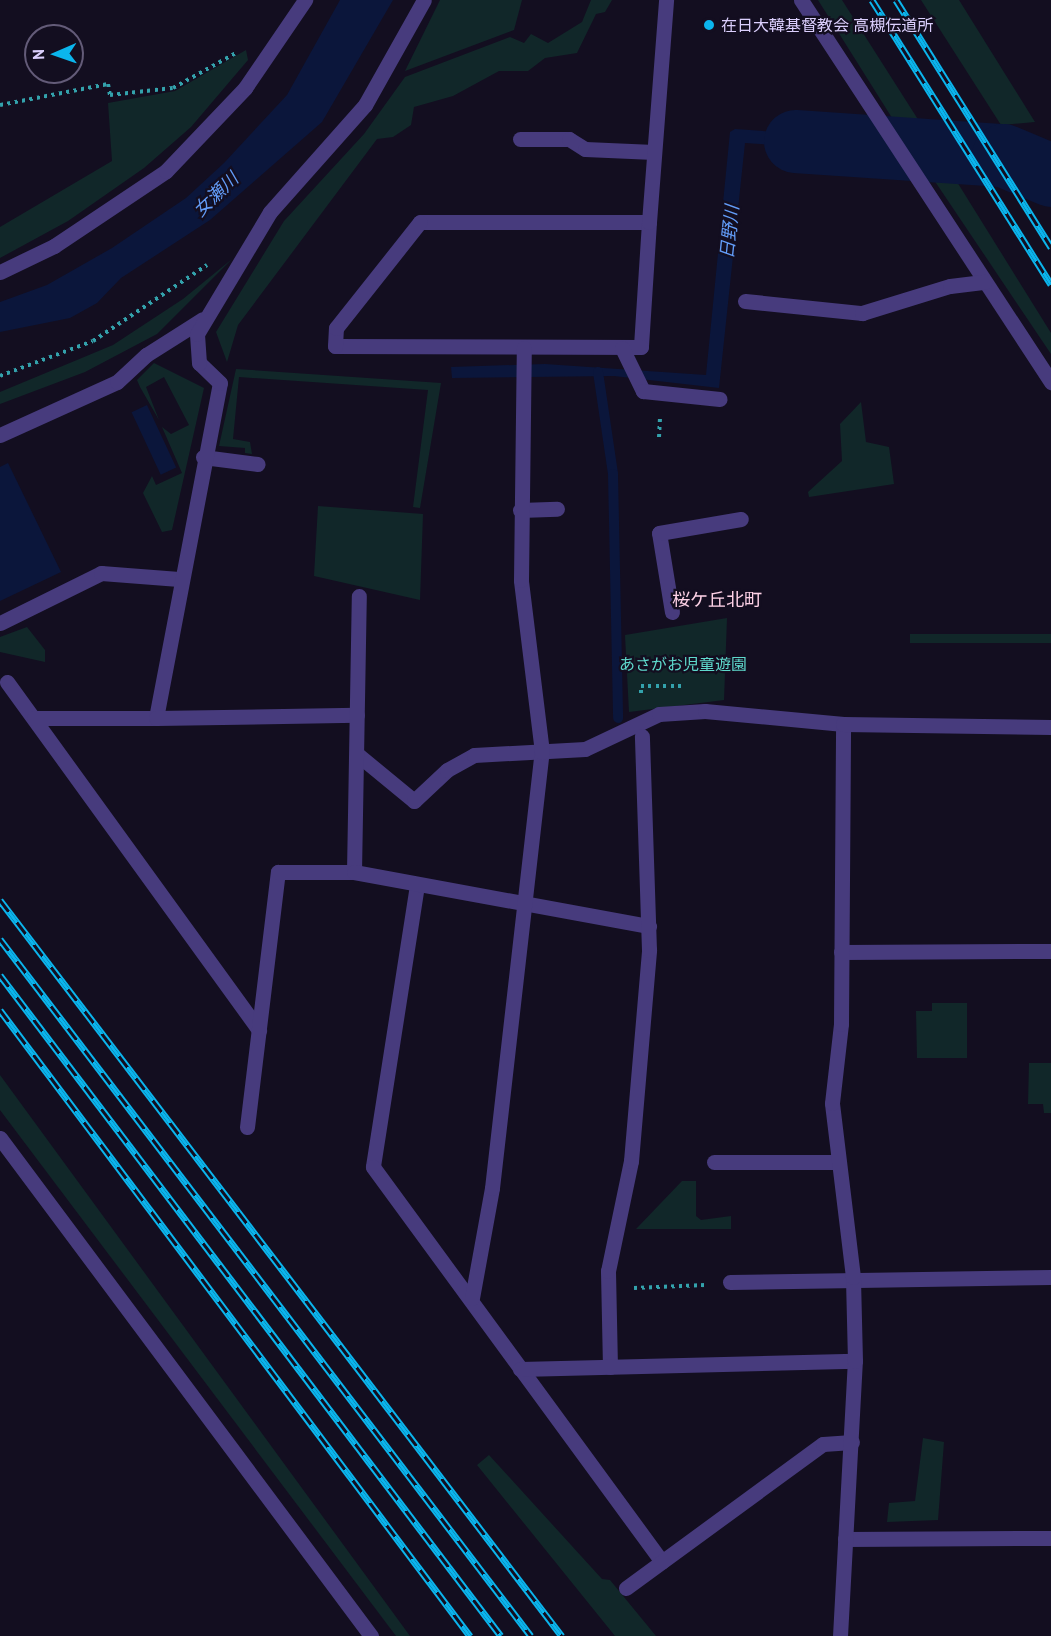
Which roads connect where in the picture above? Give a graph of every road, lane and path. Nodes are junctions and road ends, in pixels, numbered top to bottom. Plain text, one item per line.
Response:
1 (305, 0) edge
2 (424, 0) edge
3 (666, 0) edge
4 (801, 0) edge
5 (245, 45) dead end
6 (0, 105) edge
7 (520, 139) dead end
8 (654, 152) junction
9 (649, 222) junction
10 (212, 261) dead end
11 (0, 273) edge
12 (986, 282) junction
13 (745, 301) dead end
14 (203, 319) junction
15 (524, 353) junction
16 (624, 354) junction
17 (0, 376) edge
18 (1051, 382) edge
19 (720, 399) dead end
20 (0, 435) edge
21 (203, 457) junction
22 (258, 464) dead end
23 (557, 509) dead end
24 (520, 510) junction
25 (741, 519) dead end
26 (179, 579) junction
27 (359, 596) dead end
28 (672, 612) dead end
29 (0, 623) edge
30 (7, 682) dead end
31 (357, 715) junction
32 (34, 718) junction
33 (156, 718) junction
34 (843, 724) junction
35 (1051, 727) edge
36 (642, 736) dead end
37 (542, 752) junction
38 (357, 754) junction
39 (354, 873) junction
40 (417, 885) junction
41 (524, 903) junction
42 (649, 926) junction
43 (1051, 951) edge
44 (841, 952) junction
45 (259, 1030) junction
46 (247, 1127) dead end
47 (0, 1138) edge
48 (714, 1162) dead end
49 (838, 1162) junction
50 (1051, 1277) edge
51 (853, 1278) junction
52 (730, 1282) joint
53 (608, 1288) junction
54 (472, 1298) junction
55 (855, 1361) junction
56 (610, 1367) junction
57 (520, 1369) junction
58 (852, 1442) junction
59 (1051, 1538) edge
60 (845, 1539) junction
61 (662, 1562) junction
62 (626, 1588) dead end
63 (371, 1636) edge
64 (840, 1636) edge

1 - 11 street
2 - 14 street
3 - 8 street
4 - 12 street
5 - 6 path
7 - 8 street
8 - 9 street
9 - 15 street
9 - 16 street
10 - 17 path
12 - 13 street
12 - 18 street
14 - 20 street
14 - 21 street
15 - 16 street
15 - 24 street
16 - 19 street
21 - 22 street
21 - 26 street
23 - 24 street
24 - 37 street
25 - 28 street
26 - 29 street
26 - 33 street
27 - 31 street
30 - 32 street
31 - 33 street
31 - 38 street
32 - 33 street
32 - 45 street
34 - 35 street
34 - 37 street
34 - 44 street
36 - 42 street
37 - 38 street
37 - 41 street
38 - 39 street
39 - 40 street
39 - 45 street
40 - 41 street
40 - 54 street
41 - 42 street
41 - 54 street
42 - 53 street
43 - 44 street
44 - 49 street
45 - 46 street
47 - 63 street
48 - 49 street
49 - 51 street
50 - 51 street
51 - 52 street
51 - 55 street
52 - 53 path
53 - 56 street
54 - 57 street
55 - 56 street
55 - 58 street
56 - 57 street
57 - 61 street
58 - 60 street
58 - 61 street
59 - 60 street
60 - 64 street
61 - 62 street

